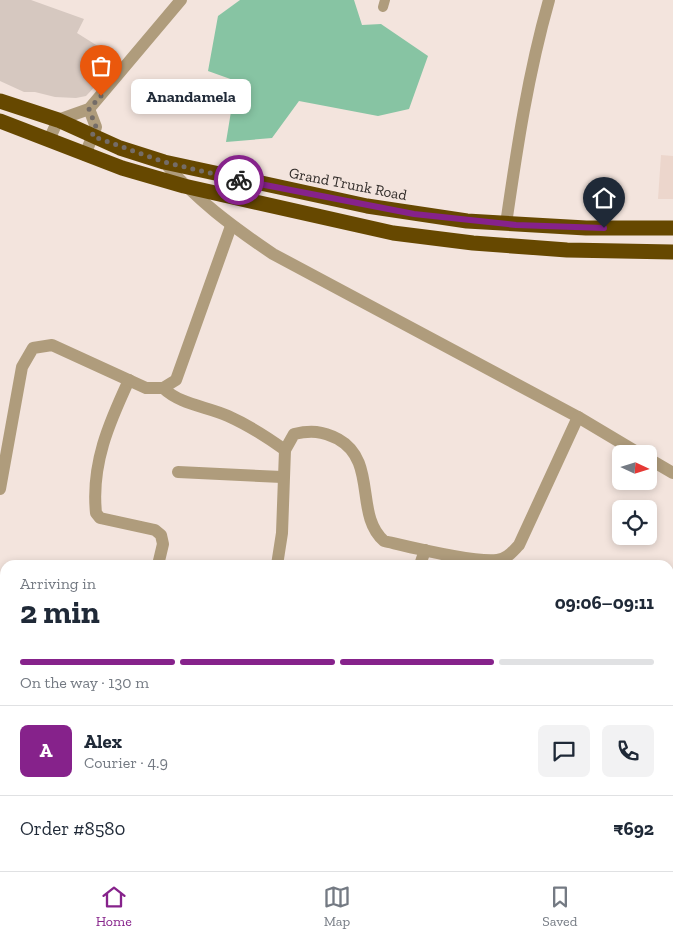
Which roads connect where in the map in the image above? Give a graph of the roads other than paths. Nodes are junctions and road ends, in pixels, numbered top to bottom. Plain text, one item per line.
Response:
1 (180, 0) edge
2 (549, 0) edge
3 (0, 101) edge
4 (89, 109) junction
5 (58, 120) junction
6 (0, 121) edge
7 (92, 136) junction
8 (49, 140) junction
9 (85, 155) junction
10 (164, 162) junction
11 (184, 186) junction
12 (506, 224) junction
13 (231, 226) junction
14 (673, 228) edge
15 (673, 252) edge
16 (129, 380) junction
17 (163, 388) junction
18 (578, 417) junction
19 (625, 445) edge
20 (285, 450) junction
21 (658, 464) edge
22 (178, 472) dead end
23 (673, 473) edge
24 (282, 477) junction
25 (0, 485) edge
26 (426, 550) junction
27 (159, 560) edge
28 (278, 560) edge
29 (422, 560) edge

1 - 4 street
2 - 12 street
3 - 5 highway, Grand Trunk Road
4 - 5 street
4 - 7 street
5 - 7 highway, Grand Trunk Road
5 - 8 street
6 - 8 highway
7 - 9 street
7 - 10 highway, Grand Trunk Road
8 - 9 highway
9 - 11 highway
10 - 11 street
10 - 12 highway, Grand Trunk Road
11 - 13 street
11 - 15 highway
12 - 14 highway, Grand Trunk Road
13 - 17 street
13 - 18 street
16 - 17 street
16 - 25 street
16 - 27 street
17 - 20 street
18 - 19 street
18 - 26 street
20 - 24 street
20 - 26 street
21 - 23 street
22 - 24 street
24 - 28 street
26 - 29 street

